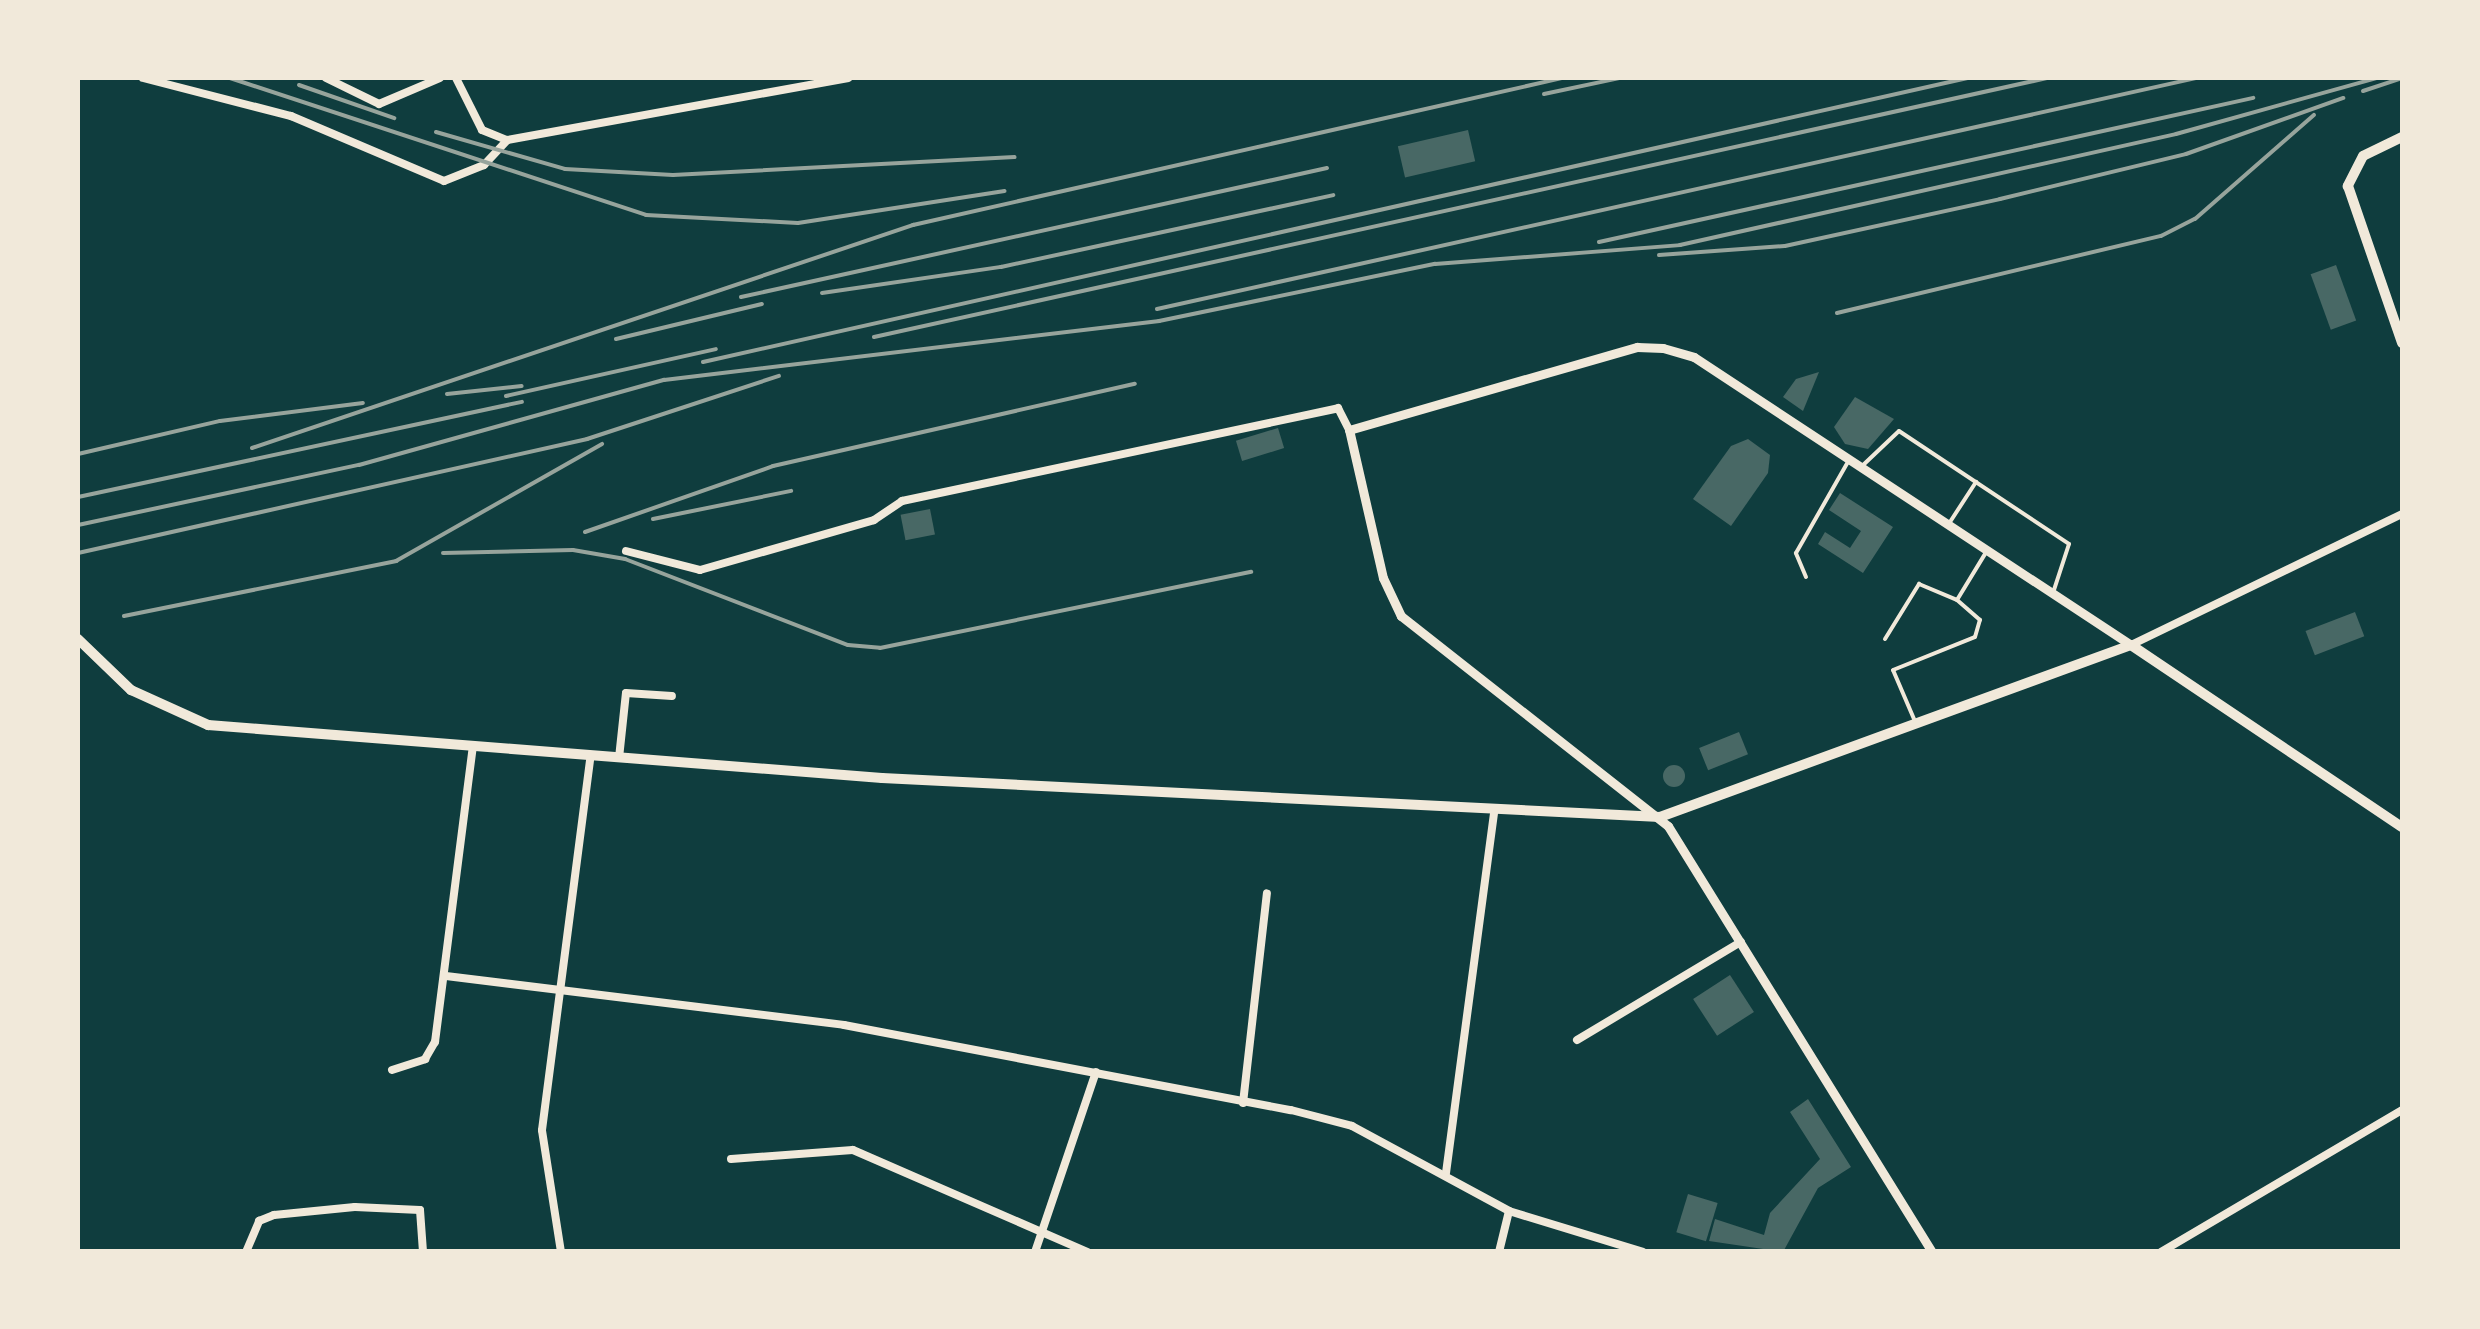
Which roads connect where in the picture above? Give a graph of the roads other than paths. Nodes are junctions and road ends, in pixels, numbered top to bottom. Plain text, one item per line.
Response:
1 (143, 78) edge
2 (326, 78) edge
3 (440, 78) edge
4 (456, 78) edge
5 (848, 78) edge
6 (2402, 137) edge
7 (507, 140) junction
8 (2402, 344) edge
9 (1350, 430) junction
10 (1848, 462) junction
11 (1860, 469) junction
12 (1976, 482) junction
13 (2402, 514) edge
14 (1947, 526) junction
15 (626, 550) dead end
16 (1987, 551) junction
17 (1806, 577) dead end
18 (2052, 593) junction
19 (1956, 600) junction
20 (78, 639) edge
21 (1885, 639) dead end
22 (2131, 645) junction
23 (672, 696) dead end
24 (1916, 724) junction
25 (473, 746) junction
26 (591, 756) junction
27 (620, 758) junction
28 (1494, 811) junction
29 (1660, 817) junction
30 (2402, 827) edge
31 (1267, 893) dead end
32 (1740, 942) junction
33 (446, 976) junction
34 (561, 992) junction
35 (1577, 1040) dead end
36 (392, 1070) dead end
37 (1096, 1072) junction
38 (1242, 1104) junction
39 (2402, 1110) edge
40 (731, 1160) dead end
41 (1446, 1174) junction
42 (1509, 1211) junction
43 (1042, 1232) junction
44 (246, 1252) edge
45 (423, 1252) edge
46 (561, 1252) edge
47 (1034, 1252) edge
48 (1088, 1252) edge
49 (1498, 1252) edge
50 (1643, 1252) edge
51 (1932, 1252) edge
52 (2161, 1252) edge

1 - 7 street
2 - 3 street
4 - 7 street
5 - 7 street
6 - 8 main road
9 - 10 street
9 - 15 street
9 - 29 street
10 - 11 street
10 - 17 lane
11 - 12 lane
11 - 14 street
12 - 14 lane
12 - 18 lane
13 - 22 street
14 - 16 street
16 - 18 street
16 - 19 lane
18 - 22 street
19 - 21 lane
19 - 24 lane
20 - 25 main road
22 - 24 main road
22 - 30 main road
23 - 27 street
24 - 29 main road
25 - 26 main road
25 - 33 street
26 - 27 main road
26 - 34 street
27 - 28 main road
28 - 29 main road
28 - 41 street
29 - 32 street
31 - 38 street
32 - 35 street
32 - 51 street
33 - 34 street
33 - 36 street
34 - 37 street
34 - 46 street
37 - 38 street
37 - 43 street
38 - 41 street
39 - 52 street
40 - 43 street
41 - 42 street
42 - 49 street
42 - 50 street
43 - 47 street
43 - 48 street
44 - 45 street

